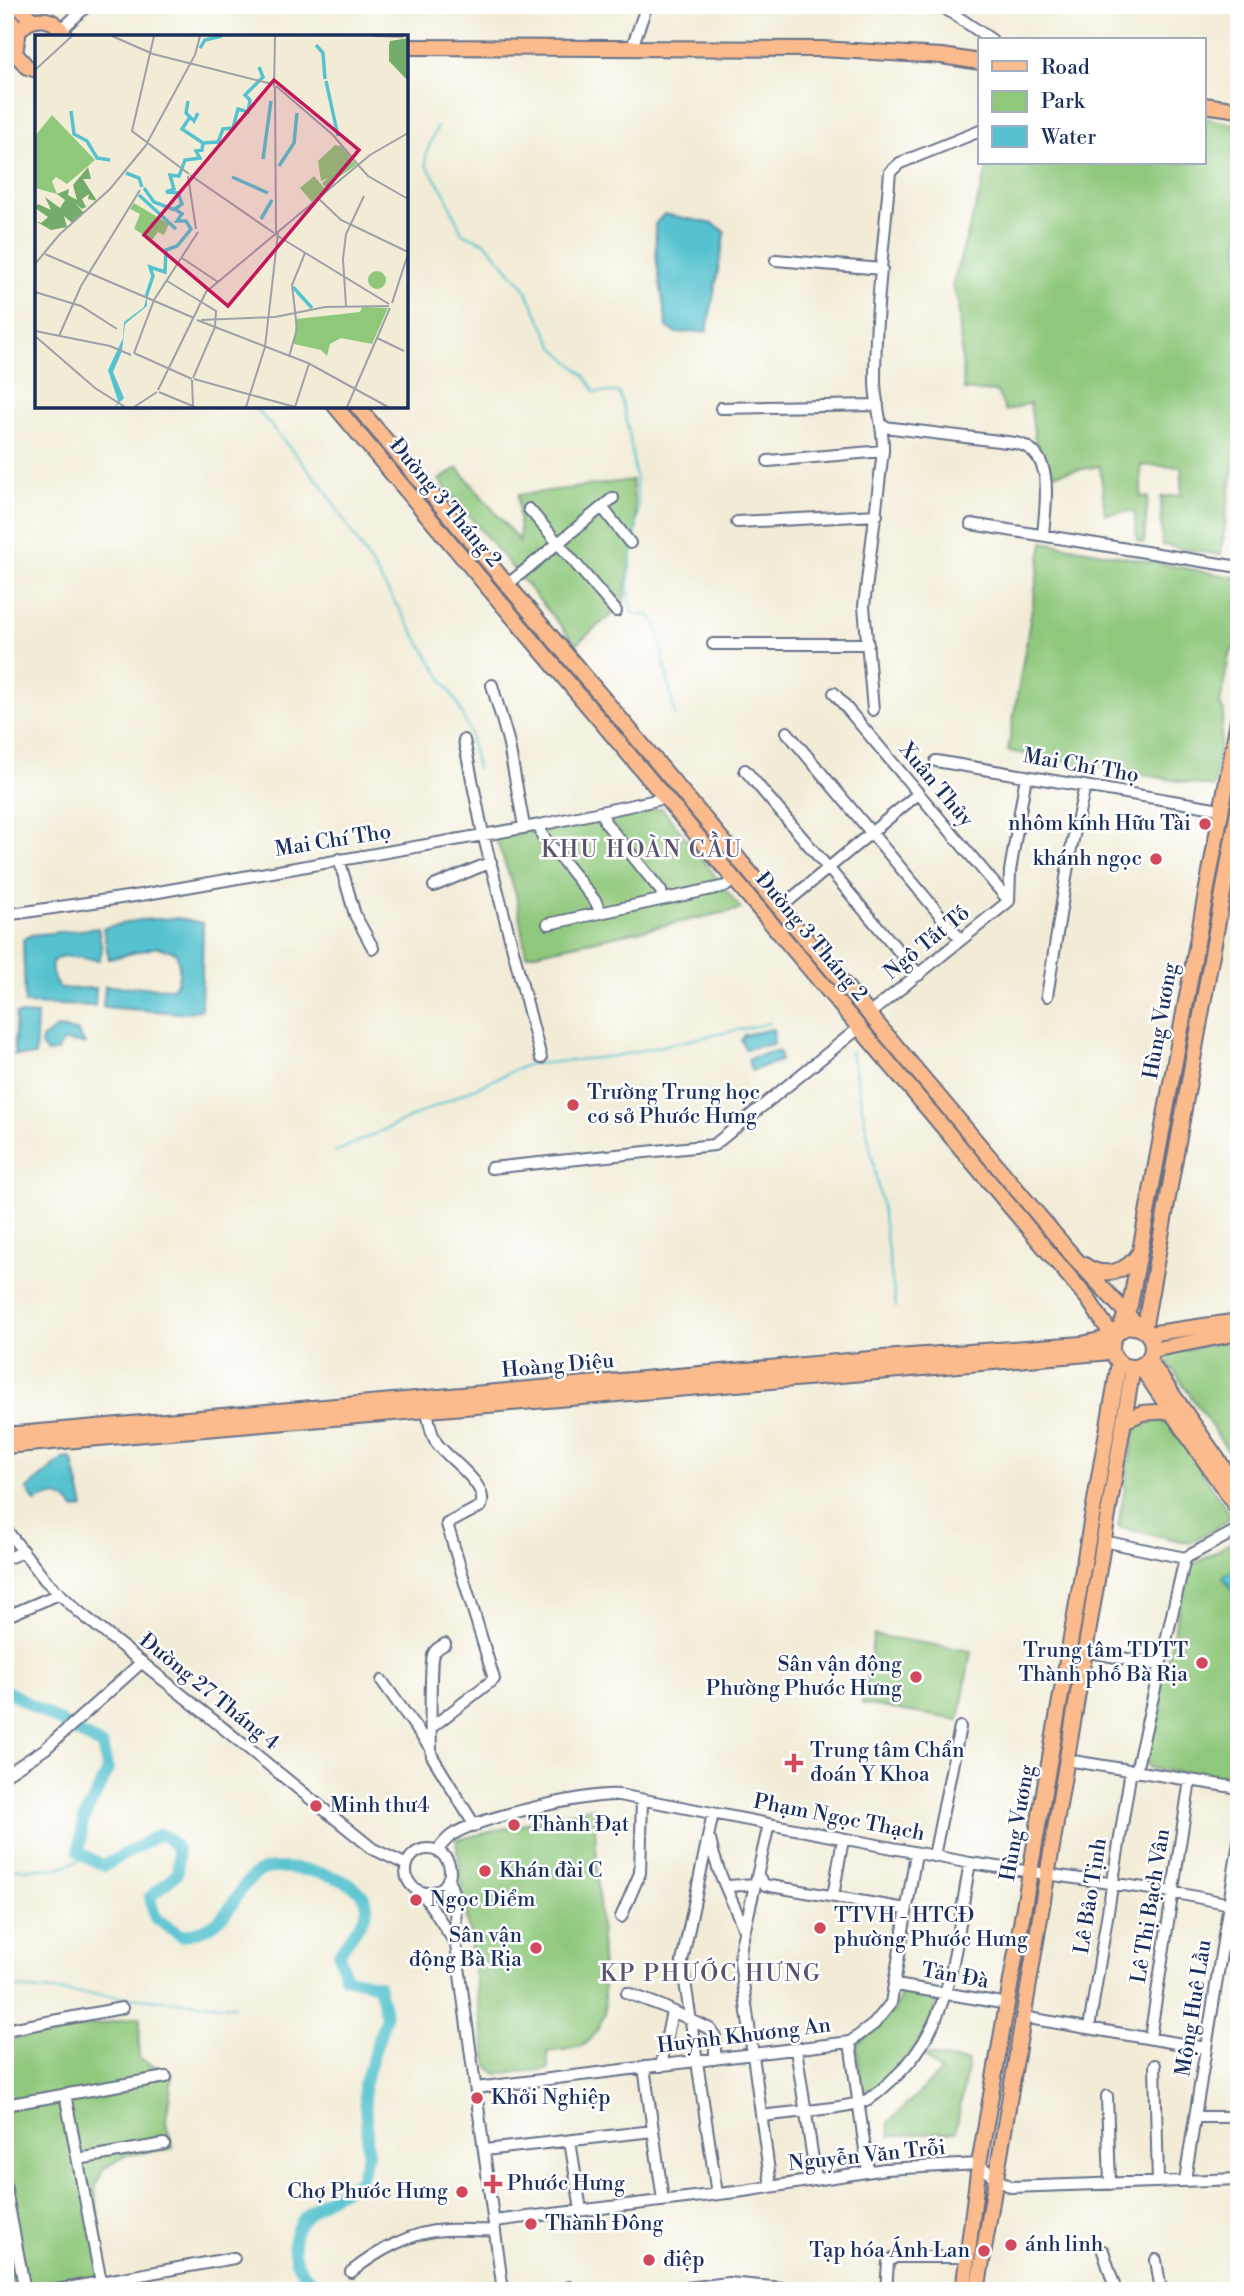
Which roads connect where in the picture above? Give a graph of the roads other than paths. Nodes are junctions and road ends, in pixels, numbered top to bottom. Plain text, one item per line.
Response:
1 (17, 5) edge
2 (88, 5) edge
3 (648, 5) edge
4 (940, 5) edge
5 (5, 14) edge
6 (32, 20) junction
7 (19, 30) junction
8 (63, 33) edge
9 (989, 38) edge
10 (408, 47) edge
11 (632, 47) junction
12 (10, 56) edge
13 (978, 62) edge
14 (35, 69) edge
15 (1206, 105) edge
16 (1239, 110) edge
17 (978, 132) edge
18 (776, 260) dead end
19 (881, 269) junction
20 (878, 405) junction
21 (337, 408) edge
22 (358, 408) edge
23 (721, 408) dead end
24 (884, 427) junction
25 (883, 450) junction
26 (768, 461) dead end
27 (416, 476) junction
28 (403, 485) junction
29 (613, 498) dead end
30 (602, 507) junction
31 (529, 509) dead end
32 (877, 515) junction
33 (737, 522) dead end
34 (971, 524) dead end
35 (1043, 535) junction
36 (558, 543) junction
37 (630, 543) dead end
38 (1239, 567) edge
39 (507, 585) junction
40 (616, 611) dead end
41 (713, 644) dead end
42 (867, 644) junction
43 (492, 685) dead end
44 (834, 693) dead end
45 (600, 695) junction
46 (587, 707) junction
47 (873, 710) dead end
48 (1239, 715) edge
49 (787, 732) dead end
50 (464, 740) dead end
51 (936, 761) dead end
52 (745, 770) dead end
53 (1026, 776) junction
54 (1085, 786) junction
55 (918, 794) junction
56 (666, 798) junction
57 (1220, 809) junction
58 (1238, 810) edge
59 (603, 812) junction
60 (540, 825) junction
61 (524, 826) junction
62 (873, 833) junction
63 (483, 834) junction
64 (339, 859) junction
65 (491, 862) junction
66 (829, 871) junction
67 (735, 878) junction
68 (434, 886) dead end
69 (662, 899) junction
70 (1009, 901) junction
71 (780, 908) junction
72 (600, 912) junction
73 (5, 915) edge
74 (548, 924) dead end
75 (1197, 938) junction
76 (961, 940) junction
77 (1214, 941) junction
78 (373, 948) dead end
79 (919, 975) junction
80 (1047, 996) dead end
81 (869, 1014) junction
82 (859, 1028) junction
83 (541, 1058) dead end
84 (491, 1168) dead end
85 (1141, 1251) junction
86 (1072, 1255) junction
87 (1125, 1315) junction
88 (1239, 1321) edge
89 (1144, 1330) junction
90 (1239, 1333) edge
91 (1129, 1353) junction
92 (736, 1378) junction
93 (405, 1406) junction
94 (427, 1410) junction
95 (1170, 1411) junction
96 (1124, 1421) junction
97 (5, 1435) edge
98 (5, 1446) edge
99 (1239, 1490) edge
100 (1239, 1511) edge
101 (5, 1528) edge
102 (1239, 1529) edge
103 (1104, 1541) junction
104 (23, 1552) junction
105 (1185, 1558) junction
106 (5, 1559) edge
107 (59, 1594) junction
108 (5, 1617) edge
109 (445, 1644) dead end
110 (1084, 1651) junction
111 (142, 1662) junction
112 (1159, 1665) junction
113 (382, 1681) dead end
114 (432, 1727) junction
115 (960, 1727) dead end
116 (429, 1746) junction
117 (1067, 1760) junction
118 (1133, 1771) junction
119 (5, 1775) edge
120 (1190, 1780) junction
121 (1239, 1788) edge
122 (642, 1800) junction
123 (708, 1812) junction
124 (769, 1824) junction
125 (475, 1826) junction
126 (708, 1834) junction
127 (843, 1839) junction
128 (1239, 1841) edge
129 (437, 1851) junction
130 (916, 1853) junction
131 (934, 1856) junction
132 (970, 1863) junction
133 (407, 1866) junction
134 (1038, 1873) junction
135 (448, 1879) junction
136 (757, 1880) junction
137 (1112, 1882) junction
138 (728, 1886) junction
139 (422, 1892) junction
140 (1172, 1892) junction
141 (833, 1896) junction
142 (1234, 1900) edge
143 (906, 1909) junction
144 (1239, 1914) edge
145 (621, 1917) dead end
146 (744, 1930) junction
147 (456, 1945) junction
148 (896, 1985) junction
149 (627, 1993) dead end
150 (947, 1994) junction
151 (1008, 2004) junction
152 (122, 2008) dead end
153 (672, 2011) junction
154 (1022, 2017) junction
155 (690, 2020) junction
156 (1089, 2028) junction
157 (5, 2030) edge
158 (1150, 2038) junction
159 (850, 2042) junction
160 (1206, 2048) junction
161 (796, 2049) junction
162 (753, 2054) junction
163 (715, 2059) junction
164 (697, 2061) junction
165 (1155, 2065) dead end
166 (661, 2066) junction
167 (644, 2067) junction
168 (166, 2077) dead end
169 (476, 2088) junction
170 (65, 2094) junction
171 (1107, 2096) dead end
172 (858, 2103) junction
173 (5, 2105) edge
174 (805, 2109) junction
175 (763, 2116) junction
176 (1196, 2117) junction
177 (1239, 2117) edge
178 (653, 2131) junction
179 (570, 2141) junction
180 (164, 2144) dead end
181 (485, 2150) junction
182 (78, 2160) junction
183 (979, 2164) junction
184 (867, 2171) junction
185 (995, 2178) junction
186 (816, 2179) junction
187 (1239, 2179) edge
188 (1185, 2180) junction
189 (1158, 2182) junction
190 (1110, 2184) junction
191 (5, 2185) edge
192 (771, 2186) junction
193 (717, 2194) junction
194 (663, 2200) junction
195 (581, 2210) junction
196 (8, 2219) edge
197 (494, 2225) junction
198 (1103, 2250) dead end
199 (966, 2257) junction
200 (234, 2258) dead end
201 (1156, 2260) dead end
202 (351, 2272) dead end
203 (134, 2276) junction
204 (101, 2282) junction
205 (24, 2291) edge
206 (51, 2291) edge
207 (137, 2291) edge
208 (503, 2291) edge
209 (662, 2291) edge
210 (816, 2291) edge
211 (886, 2291) edge
212 (963, 2291) edge
213 (977, 2291) edge
214 (1116, 2291) edge
215 (1161, 2291) edge

1 - 6 main road
2 - 8 street
3 - 11 street
4 - 9 street
5 - 7 main road
6 - 7 main road
6 - 8 main road
7 - 12 main road
10 - 11 main road
11 - 13 main road
12 - 14 main road
15 - 16 main road
17 - 19 street
18 - 19 street
19 - 20 street
20 - 23 street
20 - 24 street
21 - 28 main road, Đường 3 Tháng 2
22 - 27 main road, Đường 3 Tháng 2
24 - 25 street
24 - 35 street
25 - 26 street
25 - 32 street
27 - 28 street
27 - 39 main road, Đường 3 Tháng 2
28 - 46 main road, Đường 3 Tháng 2
29 - 30 street
30 - 36 street
30 - 37 street
31 - 36 street
32 - 33 street
32 - 42 street
34 - 35 street
35 - 38 street
36 - 39 street
36 - 40 street
39 - 45 main road, Đường 3 Tháng 2
41 - 42 street
42 - 47 street
43 - 61 street
44 - 55 street, Xuân Thủy
45 - 46 street
45 - 71 main road, Đường 3 Tháng 2
46 - 56 main road, Đường 3 Tháng 2
48 - 57 main road, Hùng Vương
49 - 62 street
50 - 63 street
51 - 53 street, Mai Chí Thọ
52 - 66 street
53 - 54 street, Mai Chí Thọ
53 - 70 street
54 - 57 street, Mai Chí Thọ
54 - 80 street
55 - 62 street
55 - 70 street, Xuân Thủy
56 - 59 street, Mai Chí Thọ
56 - 67 main road, Đường 3 Tháng 2
57 - 58 main road
57 - 75 main road, Hùng Vương
58 - 77 main road, Hùng Vương
59 - 60 street, Mai Chí Thọ
59 - 69 street
60 - 61 street, Mai Chí Thọ
60 - 72 street
61 - 63 street, Mai Chí Thọ
62 - 66 street
62 - 76 street
63 - 64 street, Mai Chí Thọ
63 - 65 street
64 - 73 street, Mai Chí Thọ
64 - 78 street
65 - 68 street
65 - 83 street
66 - 71 street
66 - 79 street
67 - 69 street
67 - 82 main road, Đường 3 Tháng 2
69 - 72 street
70 - 76 street, Ngô Tất Tố
71 - 81 main road, Đường 3 Tháng 2
72 - 74 street
75 - 77 main road
75 - 85 main road, Hùng Vương
76 - 79 street, Ngô Tất Tố
77 - 89 main road, Hùng Vương
79 - 81 street, Ngô Tất Tố
81 - 86 main road, Đường 3 Tháng 2
82 - 84 street
82 - 91 main road, Đường 3 Tháng 2
85 - 86 main road
85 - 87 main road, Hùng Vương
86 - 87 main road, Đường 3 Tháng 2
87 - 89 main road, Đường 3 Tháng 2
87 - 91 main road, Hùng Vương
88 - 89 main road
89 - 91 main road
89 - 91 main road
90 - 91 main road
91 - 92 main road, Hoàng Diệu
91 - 95 main road
91 - 96 main road, Hùng Vương
91 - 99 main road
91 - 134 main road, Hùng Vương
92 - 93 main road, Hoàng Diệu
92 - 94 main road, Hoàng Diệu
93 - 94 main road, Hoàng Diệu
93 - 97 main road, Hoàng Diệu
93 - 98 main road, Hoàng Diệu
94 - 114 street
95 - 96 main road
95 - 100 main road
96 - 103 main road, Hùng Vương
101 - 104 street, Đường 27 Tháng 4
102 - 105 street
103 - 105 street
103 - 110 main road, Hùng Vương
104 - 106 street
104 - 107 street, Đường 27 Tháng 4
105 - 112 street, Lê Bảo Tịnh
107 - 108 street
107 - 111 street, Đường 27 Tháng 4
109 - 114 street
110 - 112 street
110 - 117 main road, Hùng Vương
111 - 119 street
111 - 133 street, Đường 27 Tháng 4
112 - 118 street, Lê Bảo Tịnh
113 - 116 street
114 - 116 street
115 - 131 street
116 - 125 street
117 - 118 street
117 - 134 main road, Hùng Vương
118 - 120 street
118 - 137 street, Lê Bảo Tịnh
120 - 121 street
120 - 140 street, Lê Thị Bạch Vân
122 - 123 street, Phạm Ngọc Thạch
122 - 125 street, Phạm Ngọc Thạch
122 - 145 street
123 - 124 street, Phạm Ngọc Thạch
123 - 126 street
124 - 127 street, Phạm Ngọc Thạch
124 - 136 street
125 - 129 street, Phạm Ngọc Thạch
126 - 138 street
126 - 155 street
127 - 130 street, Phạm Ngọc Thạch
127 - 141 street
128 - 142 street, Mộng Huê Lầu
129 - 133 street
129 - 135 street
130 - 131 street, Phạm Ngọc Thạch
130 - 143 street, Huỳnh Khương An
131 - 132 street, Phạm Ngọc Thạch
132 - 134 street, Phạm Ngọc Thạch
132 - 150 street
133 - 139 street
134 - 137 street, Phạm Ngọc Thạch
134 - 151 main road, Hùng Vương
134 - 154 main road, Hùng Vương
135 - 139 street
135 - 147 street
136 - 138 street
136 - 141 street
136 - 146 street
137 - 140 street, Phạm Ngọc Thạch
137 - 156 street, Lê Bảo Tịnh
138 - 146 street
139 - 147 street
140 - 142 street, Phạm Ngọc Thạch
140 - 158 street, Lê Thị Bạch Vân
141 - 143 street
142 - 144 street
142 - 160 street, Mộng Huê Lầu
143 - 148 street, Huỳnh Khương An
146 - 162 street
147 - 169 street
148 - 150 street, Tản Đà
148 - 159 street, Huỳnh Khương An
149 - 153 street
150 - 151 street, Tản Đà
150 - 172 street
151 - 183 main road, Hùng Vương
152 - 157 street
153 - 155 street
153 - 166 street
154 - 156 street
154 - 185 main road, Hùng Vương
155 - 163 street
155 - 164 street
156 - 158 street
158 - 160 street
159 - 161 street, Huỳnh Khương An
159 - 172 street
160 - 176 street, Mộng Huê Lầu
161 - 162 street, Huỳnh Khương An
161 - 174 street
162 - 163 street, Huỳnh Khương An
162 - 175 street
163 - 164 street, Huỳnh Khương An
164 - 166 street, Huỳnh Khương An
164 - 193 street
165 - 189 street
166 - 167 street, Huỳnh Khương An
167 - 169 street, Huỳnh Khương An
167 - 178 street
168 - 170 street
169 - 181 street
170 - 173 street
170 - 182 street
171 - 190 street
172 - 174 street
172 - 184 street
174 - 175 street
174 - 186 street
175 - 192 street
176 - 177 street
176 - 188 street, Mộng Huê Lầu
178 - 179 street
178 - 194 street
179 - 181 street
179 - 195 street
180 - 182 street
181 - 197 street
182 - 204 street
183 - 184 street, Nguyễn Văn Trỗi
183 - 185 street
183 - 199 main road, Hùng Vương
184 - 186 street, Nguyễn Văn Trỗi
185 - 190 street
185 - 213 main road, Hùng Vương
186 - 192 street, Nguyễn Văn Trỗi
187 - 188 street
188 - 189 street
189 - 190 street
191 - 196 street
192 - 193 street, Nguyễn Văn Trỗi
193 - 194 street, Nguyễn Văn Trỗi
194 - 195 street, Nguyễn Văn Trỗi
195 - 197 street, Nguyễn Văn Trỗi
196 - 205 street
197 - 202 street, Nguyễn Văn Trỗi
197 - 208 street
198 - 214 street
199 - 211 street
199 - 212 main road, Hùng Vương
200 - 203 street
201 - 215 street
203 - 204 street
203 - 207 street
204 - 206 street
209 - 210 street

